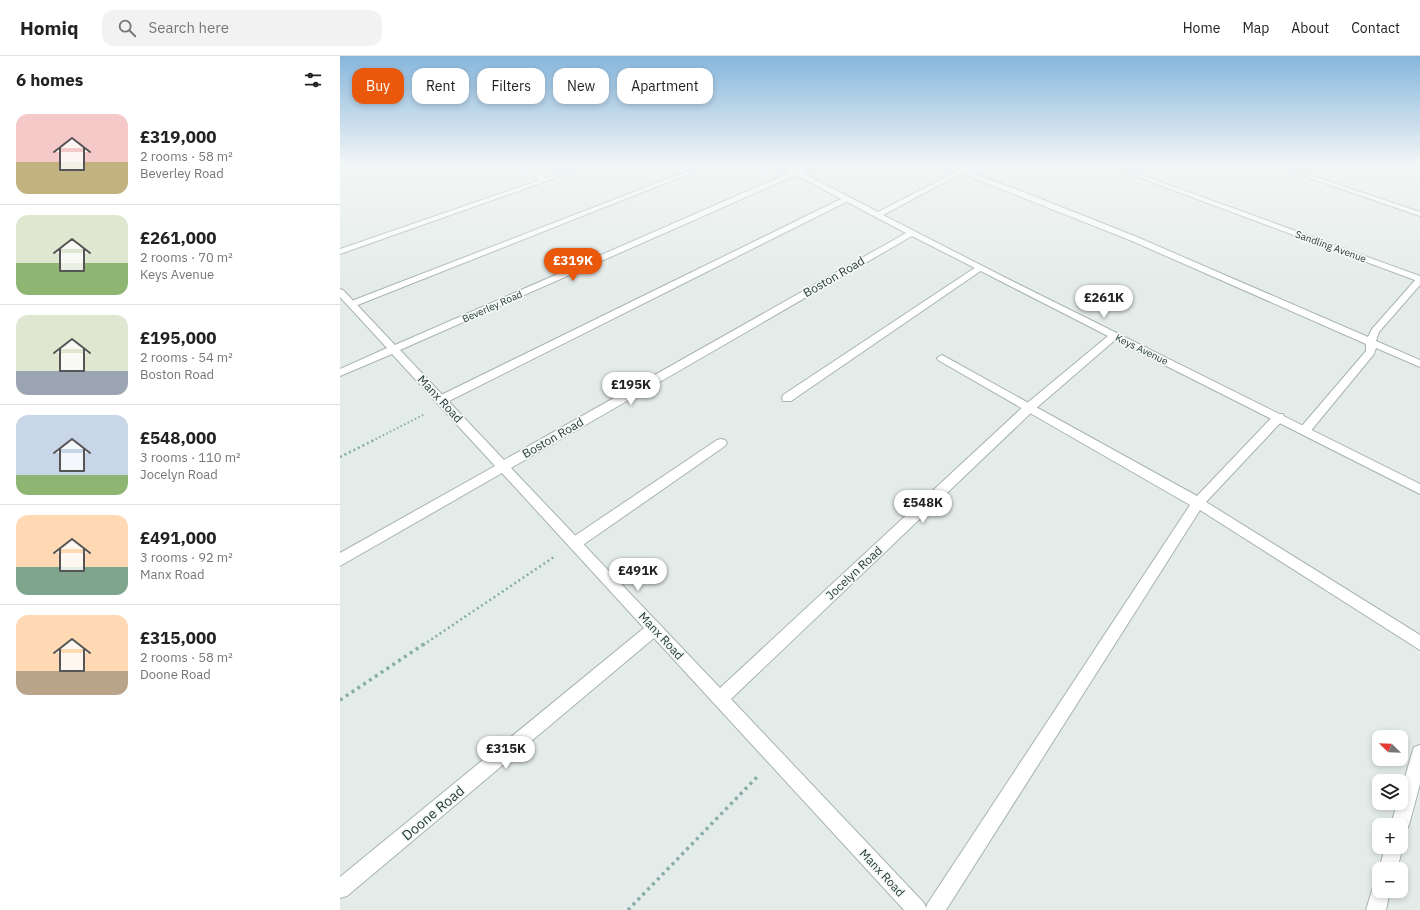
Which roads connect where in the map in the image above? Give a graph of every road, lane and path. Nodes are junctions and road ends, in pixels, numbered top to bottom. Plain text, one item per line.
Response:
1 (478, 204) edge
2 (609, 204) edge
3 (724, 204) edge
4 (838, 204) edge
5 (857, 204) edge
6 (898, 204) edge
7 (1046, 204) edge
8 (1214, 204) edge
9 (1390, 204) edge
10 (1420, 214) edge
11 (877, 215) junction
12 (911, 233) junction
13 (340, 252) edge
14 (979, 268) junction
15 (1420, 280) edge
16 (340, 292) edge
17 (352, 304) junction
18 (1114, 336) junction
19 (1371, 342) junction
20 (394, 349) junction
21 (942, 358) dead end
22 (1420, 364) edge
23 (340, 373) edge
24 (788, 398) dead end
25 (443, 402) junction
26 (1030, 407) junction
27 (1279, 417) junction
28 (1305, 430) junction
29 (721, 443) dead end
30 (340, 456) edge
31 (503, 466) junction
32 (1420, 489) edge
33 (1198, 503) junction
34 (575, 543) junction
35 (340, 560) edge
36 (654, 629) junction
37 (1420, 643) edge
38 (340, 700) edge
39 (720, 700) junction
40 (1420, 753) edge
41 (776, 758) junction
42 (1402, 818) edge
43 (340, 889) edge
44 (1379, 898) edge
45 (628, 910) edge
46 (917, 910) edge
47 (935, 910) edge
48 (1376, 910) edge

1 - 13 street
2 - 17 street
3 - 20 street, Beverley Road
4 - 25 street
5 - 11 street, Keys Avenue
6 - 11 street
7 - 19 street
8 - 15 street, Sandling Avenue
9 - 10 street
11 - 12 street, Keys Avenue
12 - 14 street, Keys Avenue
12 - 31 street, Boston Road
14 - 18 street, Keys Avenue
14 - 24 street
15 - 19 street
16 - 17 street, Manx Road
17 - 20 street, Manx Road
18 - 26 street, Jocelyn Road
18 - 27 street, Keys Avenue
19 - 22 street
19 - 28 street
20 - 23 street, Beverley Road
20 - 25 street, Manx Road
21 - 26 street
25 - 30 path
25 - 31 street, Manx Road
26 - 33 street
26 - 39 street, Jocelyn Road
27 - 28 street, Keys Avenue
27 - 33 street
28 - 32 street, Keys Avenue
29 - 34 street
31 - 34 street, Manx Road
31 - 35 street, Boston Road
33 - 37 street
33 - 47 street
34 - 36 street, Manx Road
34 - 38 path
36 - 39 street, Manx Road
36 - 43 street, Doone Road
39 - 41 street, Manx Road
40 - 42 street
41 - 45 path
41 - 46 street, Manx Road
44 - 48 street

